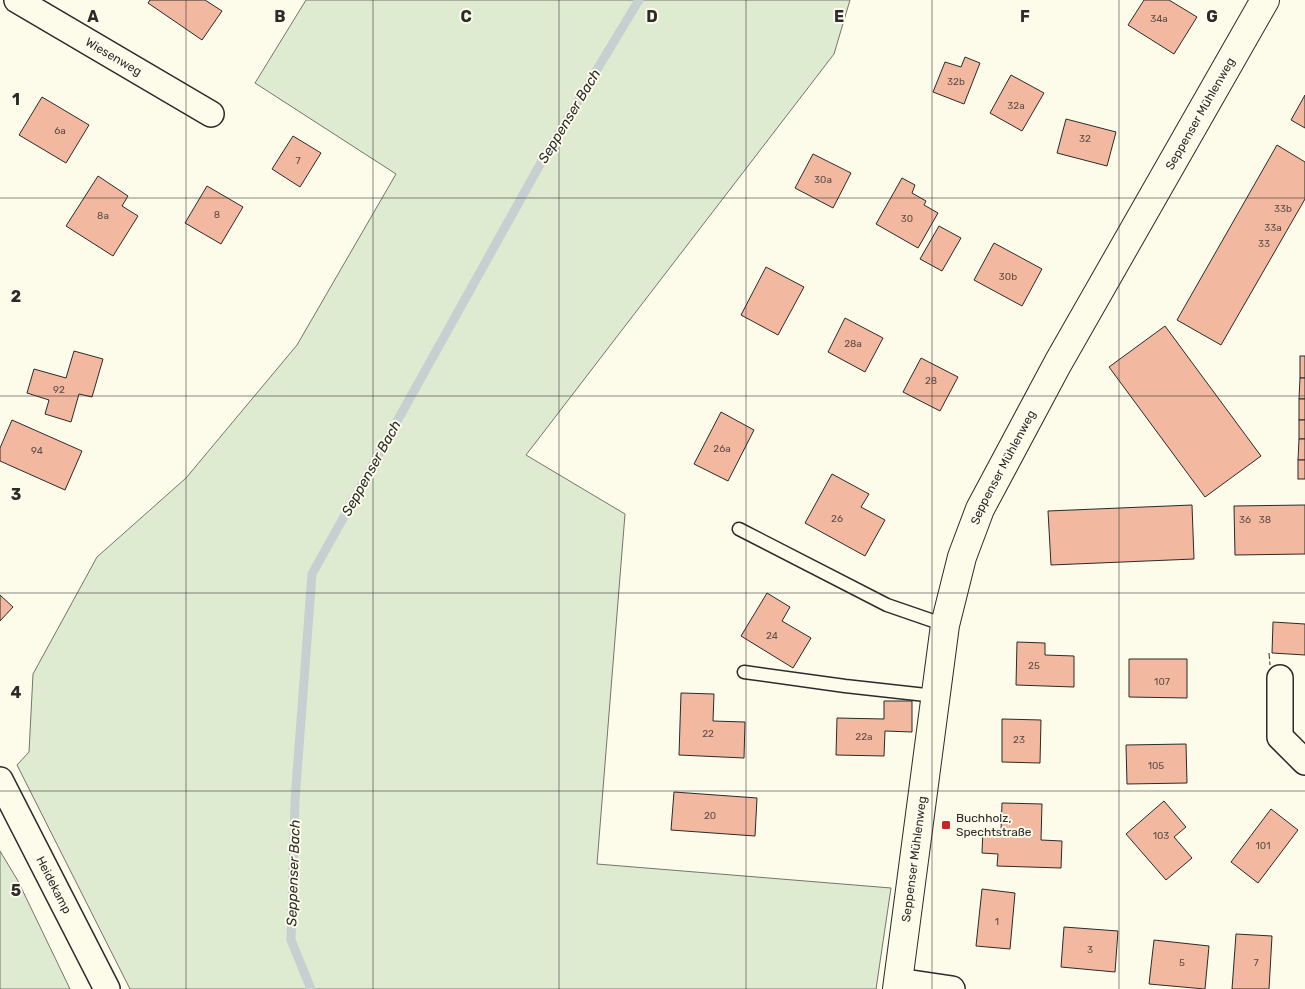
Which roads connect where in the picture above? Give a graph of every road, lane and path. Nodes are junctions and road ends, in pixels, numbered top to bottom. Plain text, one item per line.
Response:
1 (16, 0) edge
2 (1265, 0) edge
3 (211, 114) dead end
4 (739, 529) dead end
5 (945, 625) junction
6 (744, 672) dead end
7 (1280, 678) dead end
8 (936, 696) junction
9 (1305, 762) edge
10 (0, 780) edge
11 (897, 985) edge
12 (107, 989) edge
13 (952, 989) edge

1 - 3 street, Wiesenweg
2 - 5 street, Seppenser Mühlenweg
4 - 5 lane
5 - 8 street, Seppenser Mühlenweg
6 - 8 lane
7 - 9 street
8 - 11 street, Seppenser Mühlenweg
10 - 12 street, Heidekamp
11 - 13 street

